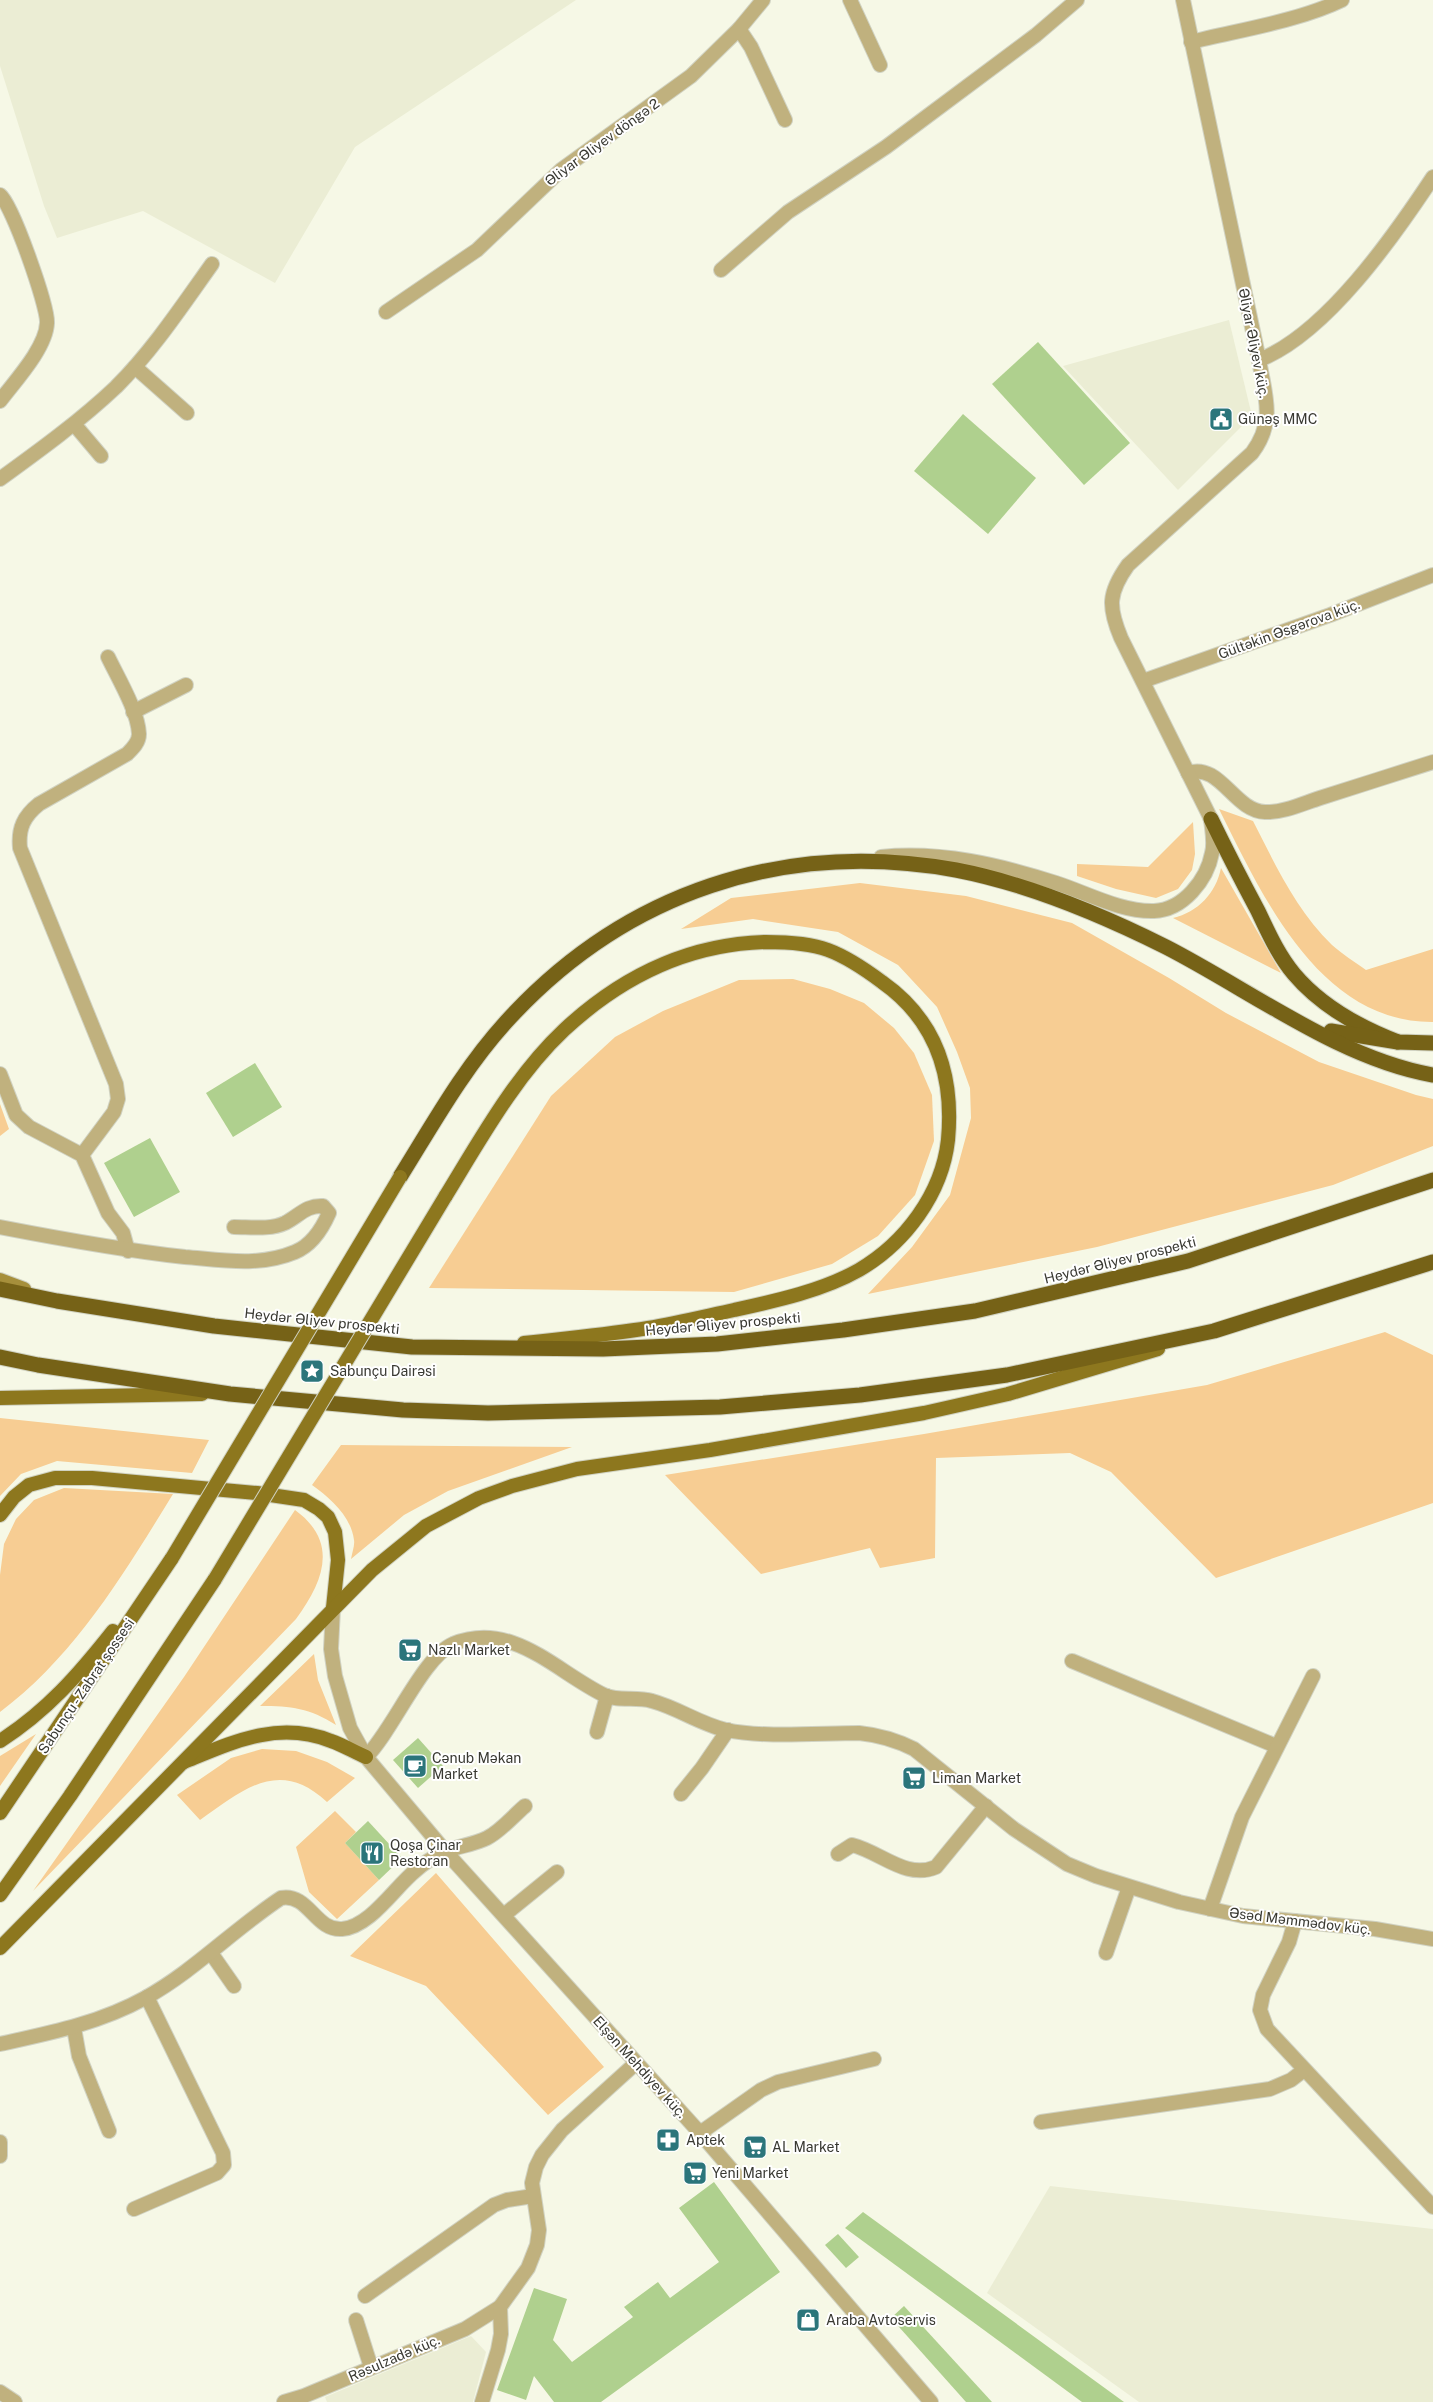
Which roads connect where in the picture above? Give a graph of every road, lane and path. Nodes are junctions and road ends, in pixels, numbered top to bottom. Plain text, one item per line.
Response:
1 (763, 0) edge
2 (850, 0) edge
3 (1077, 0) edge
4 (1183, 0) edge
5 (1342, 0) edge
6 (739, 29) junction
7 (1192, 42) junction
8 (880, 65) dead end
9 (784, 120) dead end
10 (1433, 177) edge
11 (0, 195) edge
12 (212, 264) dead end
13 (721, 270) dead end
14 (386, 312) dead end
15 (1259, 360) junction
16 (135, 367) junction
17 (0, 401) edge
18 (187, 413) dead end
19 (74, 424) junction
20 (101, 456) dead end
21 (0, 480) edge
22 (1433, 575) edge
23 (108, 657) dead end
24 (1143, 681) junction
25 (186, 685) dead end
26 (133, 712) junction
27 (1433, 762) edge
28 (1188, 773) junction
29 (1211, 819) junction
30 (848, 861) junction
31 (1300, 1022) junction
32 (1398, 1042) junction
33 (1433, 1042) edge
34 (0, 1074) edge
35 (1433, 1075) edge
36 (82, 1155) junction
37 (400, 1177) joint
38 (1433, 1180) edge
39 (0, 1227) edge
40 (234, 1227) dead end
41 (128, 1251) junction
42 (1433, 1262) edge
43 (0, 1280) edge
44 (0, 1289) edge
45 (57, 1301) junction
46 (1214, 1331) junction
47 (490, 1347) junction
48 (0, 1357) edge
49 (230, 1394) junction
50 (0, 1398) edge
51 (0, 1515) edge
52 (172, 1558) junction
53 (333, 1608) junction
54 (1072, 1661) dead end
55 (1313, 1676) dead end
56 (607, 1696) junction
57 (728, 1730) junction
58 (598, 1732) dead end
59 (0, 1741) edge
60 (1276, 1746) junction
61 (366, 1757) junction
62 (178, 1764) junction
63 (681, 1794) dead end
64 (525, 1806) dead end
65 (986, 1806) junction
66 (0, 1814) edge
67 (445, 1851) junction
68 (838, 1854) dead end
69 (557, 1872) dead end
70 (1129, 1887) junction
71 (0, 1895) edge
72 (1210, 1909) junction
73 (504, 1915) junction
74 (1295, 1921) junction
75 (1433, 1939) edge
76 (0, 1948) edge
77 (210, 1953) junction
78 (1106, 1953) dead end
79 (234, 1986) dead end
80 (147, 1997) junction
81 (74, 2028) junction
82 (0, 2044) edge
83 (874, 2059) dead end
84 (636, 2063) junction
85 (1304, 2070) junction
86 (1041, 2122) dead end
87 (109, 2131) dead end
88 (700, 2133) junction
89 (0, 2142) edge
90 (0, 2156) edge
91 (533, 2196) junction
92 (1433, 2207) edge
93 (134, 2210) dead end
94 (366, 2296) dead end
95 (500, 2307) junction
96 (356, 2320) dead end
97 (371, 2367) junction
98 (0, 2394) edge
99 (305, 2399) edge
100 (16, 2402) edge
101 (284, 2402) edge
102 (482, 2402) edge
103 (931, 2402) edge

1 - 6 street, Əliyar Əliyev döngə 2
2 - 8 street
3 - 13 street
4 - 7 street, Əliyar Əliyev küç.
5 - 7 street
6 - 9 street
6 - 14 street, Əliyar Əliyev döngə 2
7 - 15 street, Əliyar Əliyev küç.
10 - 15 street
11 - 17 street
12 - 16 street
15 - 24 street, Əliyar Əliyev küç.
16 - 18 street
16 - 19 street
19 - 20 street
19 - 21 street
22 - 24 street, Gültəkin Əsgərova küç.
23 - 26 street
24 - 28 street, Əliyar Əliyev küç.
25 - 26 street
26 - 36 street
27 - 28 street
28 - 29 street, Əliyar Əliyev küç.
29 - 30 street
29 - 32 highway
30 - 31 highway
30 - 37 highway
31 - 32 highway
31 - 35 highway
32 - 33 highway
34 - 36 street
36 - 41 street
37 - 52 main road, bridge
38 - 47 highway, Heydər Əliyev prospekti
39 - 41 street
40 - 41 street
42 - 46 highway
43 - 45 main road
44 - 45 highway, Heydər Əliyev prospekti
45 - 47 highway, Heydər Əliyev prospekti
46 - 49 highway
46 - 53 main road
47 - 71 main road, bridge
48 - 49 highway
49 - 50 main road
51 - 53 main road
52 - 59 main road
52 - 66 main road, Sabunçu - Zabrat şossesi
53 - 61 street, Elşən Mehdiyev küç.
53 - 62 main road
54 - 60 street
55 - 60 street
56 - 57 street, Əsəd Məmmədov küç.
56 - 58 street
56 - 61 street, Əsəd Məmmədov küç.
57 - 63 street
57 - 65 street, Əsəd Məmmədov küç.
60 - 72 street
61 - 62 main road
61 - 67 street, Elşən Mehdiyev küç.
62 - 76 main road
64 - 67 street
65 - 68 street
65 - 70 street, Əsəd Məmmədov küç.
67 - 73 street, Elşən Mehdiyev küç.
67 - 77 street
69 - 73 street
70 - 72 street, Əsəd Məmmədov küç.
70 - 78 street
72 - 74 street, Əsəd Məmmədov küç.
73 - 84 street, Elşən Mehdiyev küç.
74 - 75 street, Əsəd Məmmədov küç.
74 - 85 street
77 - 79 street
77 - 80 street
80 - 81 street
80 - 93 street
81 - 82 street
81 - 87 street
83 - 88 street
84 - 88 street, Elşən Mehdiyev küç.
84 - 91 street
85 - 86 street
85 - 92 street
88 - 103 street, Elşən Mehdiyev küç.
89 - 90 street
91 - 94 street
91 - 95 street
95 - 97 street, Rəsulzadə küç.
95 - 102 street
96 - 97 street
97 - 99 street, Rəsulzadə küç.
98 - 100 street
99 - 101 street, Rəsulzadə küç.

